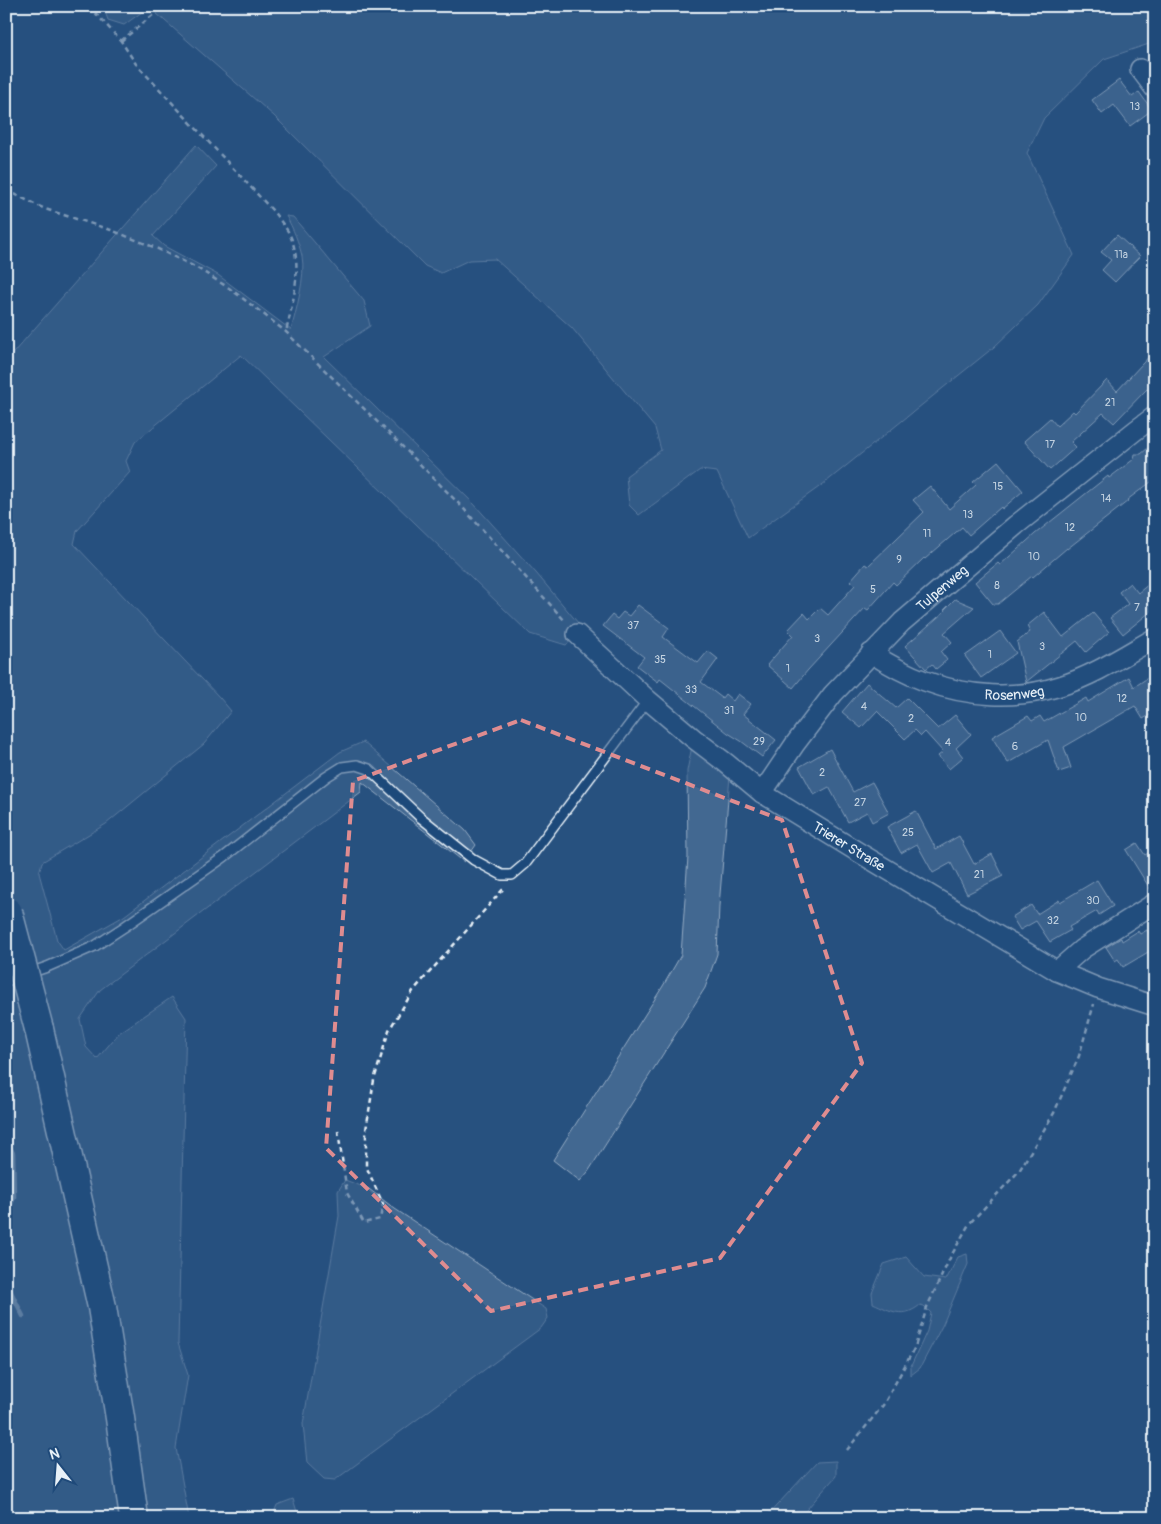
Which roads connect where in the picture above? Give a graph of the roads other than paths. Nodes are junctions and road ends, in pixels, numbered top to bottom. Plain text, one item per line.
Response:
1 (1140, 69) dead end
2 (1155, 88) edge
3 (1155, 416) edge
4 (577, 634) road end
5 (1155, 638) edge
6 (871, 653) junction
7 (648, 700) junction
8 (762, 793) junction
9 (1155, 903) edge
10 (7, 909) edge
11 (1057, 971) junction
12 (6, 981) edge
13 (1155, 1006) edge
14 (134, 1518) edge

1 - 2 street
3 - 6 street, Tulpenweg
4 - 7 street, Trierer Straße
5 - 6 street, Rosenweg
6 - 8 street, Tulpenweg
7 - 8 street, Trierer Straße
7 - 12 lane
8 - 11 street, Trierer Straße
9 - 11 street
10 - 14 highway, bridge
11 - 13 street, Trierer Straße

